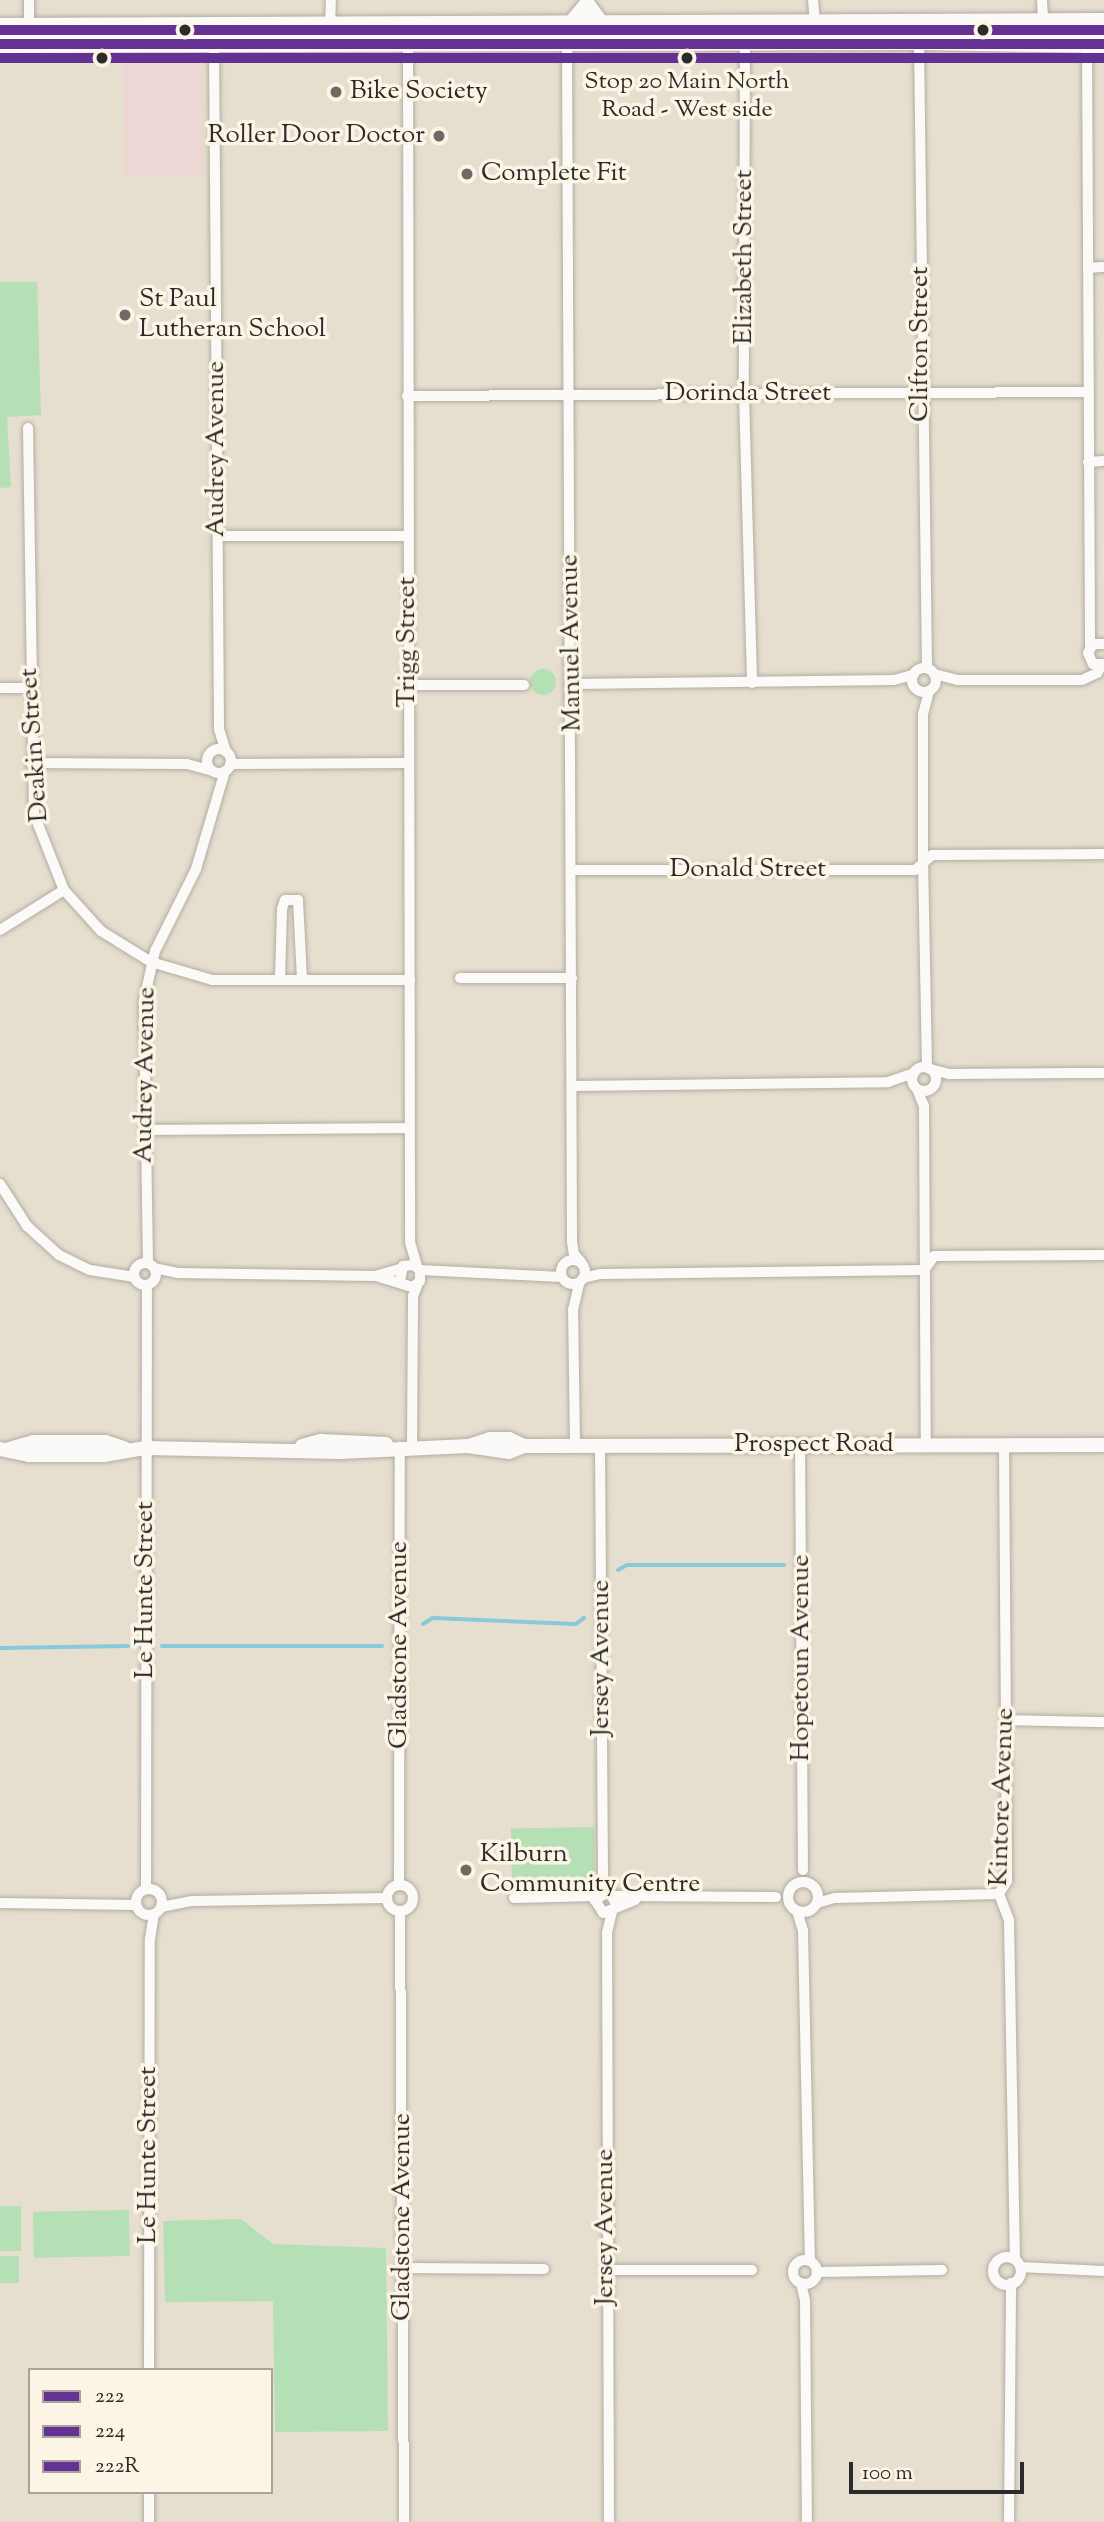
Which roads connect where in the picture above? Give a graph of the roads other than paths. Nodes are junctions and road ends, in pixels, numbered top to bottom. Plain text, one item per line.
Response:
1 (29, 0) edge
2 (331, 0) edge
3 (813, 0) edge
4 (1042, 0) edge
5 (587, 3) edge
6 (1043, 22) junction
7 (1104, 22) edge
8 (815, 23) junction
9 (570, 24) junction
10 (600, 24) junction
11 (0, 27) edge
12 (919, 31) junction
13 (30, 35) junction
14 (214, 35) junction
15 (330, 35) junction
16 (744, 42) junction
17 (408, 43) junction
18 (0, 44) edge
19 (567, 44) junction
20 (1043, 44) junction
21 (1096, 44) edge
22 (1104, 267) edge
23 (1088, 268) junction
24 (1089, 392) junction
25 (922, 393) junction
26 (744, 394) junction
27 (407, 396) junction
28 (569, 396) junction
29 (28, 428) dead end
30 (1104, 461) edge
31 (1088, 462) junction
32 (218, 536) junction
33 (408, 536) junction
34 (1090, 624) junction
35 (1103, 643) edge
36 (1090, 646) junction
37 (1090, 661) junction
38 (1103, 664) edge
39 (923, 680) junction
40 (1075, 680) junction
41 (752, 683) junction
42 (573, 684) junction
43 (408, 685) junction
44 (524, 685) dead end
45 (0, 688) edge
46 (29, 688) junction
47 (219, 729) junction
48 (210, 753) junction
49 (31, 763) junction
50 (408, 763) junction
51 (187, 764) junction
52 (223, 764) junction
53 (1104, 854) edge
54 (923, 865) junction
55 (572, 870) junction
56 (64, 890) junction
57 (0, 930) edge
58 (151, 962) junction
59 (281, 978) junction
60 (302, 978) junction
61 (460, 978) dead end
62 (572, 978) junction
63 (410, 980) junction
64 (922, 1070) junction
65 (1104, 1073) edge
66 (948, 1074) junction
67 (888, 1082) junction
68 (572, 1086) junction
69 (915, 1087) junction
70 (933, 1087) junction
71 (923, 1105) junction
72 (410, 1128) junction
73 (144, 1130) junction
74 (0, 1184) edge
75 (572, 1241) junction
76 (410, 1242) junction
77 (1104, 1255) edge
78 (402, 1267) junction
79 (924, 1270) junction
80 (563, 1272) junction
81 (582, 1273) junction
82 (144, 1274) junction
83 (375, 1276) junction
84 (418, 1276) junction
85 (402, 1284) junction
86 (412, 1310) junction
87 (573, 1310) junction
88 (926, 1444) junction
89 (800, 1445) junction
90 (1004, 1445) junction
91 (1104, 1445) edge
92 (575, 1446) junction
93 (600, 1446) junction
94 (406, 1447) junction
95 (145, 1448) junction
96 (4, 1449) edge
97 (1006, 1720) junction
98 (1104, 1722) edge
99 (803, 1870) junction
100 (399, 1884) junction
101 (793, 1888) junction
102 (999, 1894) junction
103 (776, 1897) junction
104 (814, 1897) junction
105 (387, 1898) junction
106 (513, 1898) dead end
107 (609, 1899) junction
108 (569, 1900) junction
109 (136, 1901) junction
110 (154, 1902) junction
111 (0, 1903) edge
112 (794, 1908) junction
113 (598, 1910) junction
114 (400, 1912) junction
115 (803, 1931) junction
116 (607, 1933) junction
117 (805, 2261) junction
118 (1013, 2261) junction
119 (403, 2269) junction
120 (544, 2269) dead end
121 (606, 2270) junction
122 (752, 2270) dead end
123 (942, 2270) dead end
124 (1104, 2271) edge
125 (817, 2272) junction
126 (1046, 2272) junction
127 (1011, 2282) junction
128 (805, 2283) junction
129 (149, 2368) edge
130 (149, 2494) edge
131 (149, 2522) edge
132 (404, 2522) edge
133 (609, 2522) edge
134 (807, 2522) edge
135 (1009, 2522) edge

1 - 13 street
2 - 15 street
3 - 8 street
4 - 6 street
5 - 9 highway
5 - 10 highway
6 - 7 highway
6 - 12 highway
6 - 20 highway
8 - 10 highway
8 - 12 highway
9 - 10 highway
9 - 15 highway
9 - 19 highway
11 - 13 highway
12 - 16 highway
12 - 20 highway
12 - 25 street, Clifton Street
13 - 14 highway
13 - 18 highway
14 - 15 highway
14 - 32 street, Audrey Avenue
15 - 17 highway
16 - 19 highway
16 - 26 street, Elizabeth Street
17 - 19 highway
17 - 27 street, Trigg Street
19 - 28 street, Manuel Avenue
20 - 21 highway
21 - 23 street
22 - 23 street
23 - 24 street
24 - 25 street, Dorinda Street
24 - 31 street
25 - 26 street, Dorinda Street
25 - 39 street, Clifton Street
26 - 28 street, Dorinda Street
26 - 41 street, Elizabeth Street
27 - 28 street, Dorinda Street
27 - 33 street, Trigg Street
28 - 42 street, Manuel Avenue
29 - 46 street, Deakin Street
30 - 31 street
31 - 34 street
32 - 33 street
32 - 47 street, Audrey Avenue
33 - 43 street, Trigg Street
34 - 35 street
34 - 36 street
35 - 36 street
36 - 37 street
37 - 38 street
37 - 40 street
38 - 40 street
39 - 40 street
39 - 41 street
39 - 54 street, Clifton Street
41 - 42 street
42 - 55 street, Manuel Avenue
43 - 44 street
43 - 50 street, Trigg Street
45 - 46 street
46 - 49 street, Deakin Street
47 - 48 street, Audrey Avenue
47 - 52 street, Audrey Avenue
48 - 51 street
48 - 52 street
48 - 52 street
49 - 51 street
49 - 56 street, Deakin Street
50 - 52 street
50 - 63 street, Trigg Street
51 - 52 street
52 - 58 street, Audrey Avenue
53 - 54 street, Donald Street
54 - 55 street, Donald Street
54 - 64 street, Clifton Street
55 - 62 street, Manuel Avenue
56 - 57 street
56 - 58 street, Deakin Street
58 - 59 street, Deakin Street
58 - 73 street, Audrey Avenue
59 - 60 street, Deakin Street
59 - 60 street
60 - 63 street, Deakin Street
61 - 62 street
62 - 68 street, Manuel Avenue
63 - 72 street, Trigg Street
64 - 66 street
64 - 67 street
64 - 69 street, Clifton Street
64 - 70 street
65 - 66 street
66 - 70 street
67 - 68 street
67 - 69 street
68 - 75 street, Manuel Avenue
69 - 70 street
69 - 71 street
70 - 71 street
71 - 79 street
72 - 73 street
72 - 76 street, Trigg Street
73 - 82 street, Audrey Avenue
74 - 82 street
75 - 80 street, Manuel Avenue
75 - 81 street, Manuel Avenue
76 - 78 street, Trigg Street
76 - 84 street, Trigg Street
77 - 79 street
78 - 83 street
78 - 84 street
78 - 85 street, Trigg Street
79 - 81 street
79 - 88 street
80 - 81 street
80 - 81 street
80 - 84 street
80 - 87 street
81 - 87 street
82 - 83 street
82 - 95 street, Audrey Avenue
83 - 85 street
84 - 85 street
84 - 86 street, Trigg Street
85 - 86 street, Trigg Street
86 - 94 street, Trigg Street
87 - 92 street
88 - 89 main road, Prospect Road
88 - 90 main road, Prospect Road
89 - 93 main road, Prospect Road
89 - 99 street, Hopetoun Avenue
90 - 91 main road, Prospect Road
90 - 97 street, Kintore Avenue
92 - 93 main road, Prospect Road
92 - 94 main road, Prospect Road
93 - 107 street, Jersey Avenue
94 - 95 main road, Prospect Road
94 - 100 street, Gladstone Avenue
95 - 96 main road, Prospect Road
95 - 110 street, Le Hunte Street
97 - 98 street
97 - 102 street, Kintore Avenue
99 - 101 street, Hopetoun Avenue
99 - 104 street, Hopetoun Avenue
100 - 105 street
100 - 114 street
101 - 103 street
101 - 104 street
101 - 112 street
102 - 104 street
102 - 118 street, Kintore Avenue
103 - 107 street
103 - 112 street
104 - 112 street
104 - 115 street
105 - 110 street
105 - 114 street
106 - 108 street
107 - 108 street
107 - 113 street
107 - 113 street, Jersey Avenue
107 - 116 street, Jersey Avenue
108 - 113 street
109 - 110 street
109 - 110 street
109 - 111 street
110 - 129 street, Le Hunte Street
112 - 115 street
113 - 116 street, Jersey Avenue
114 - 119 street, Gladstone Avenue
115 - 117 street
116 - 121 street, Jersey Avenue
117 - 125 street
117 - 128 street
118 - 126 street
118 - 127 street
118 - 127 street
119 - 120 street
119 - 132 street, Gladstone Avenue
121 - 122 street
121 - 133 street, Jersey Avenue
123 - 125 street
124 - 126 street
125 - 128 street
126 - 127 street
127 - 135 street
128 - 134 street
130 - 131 street

